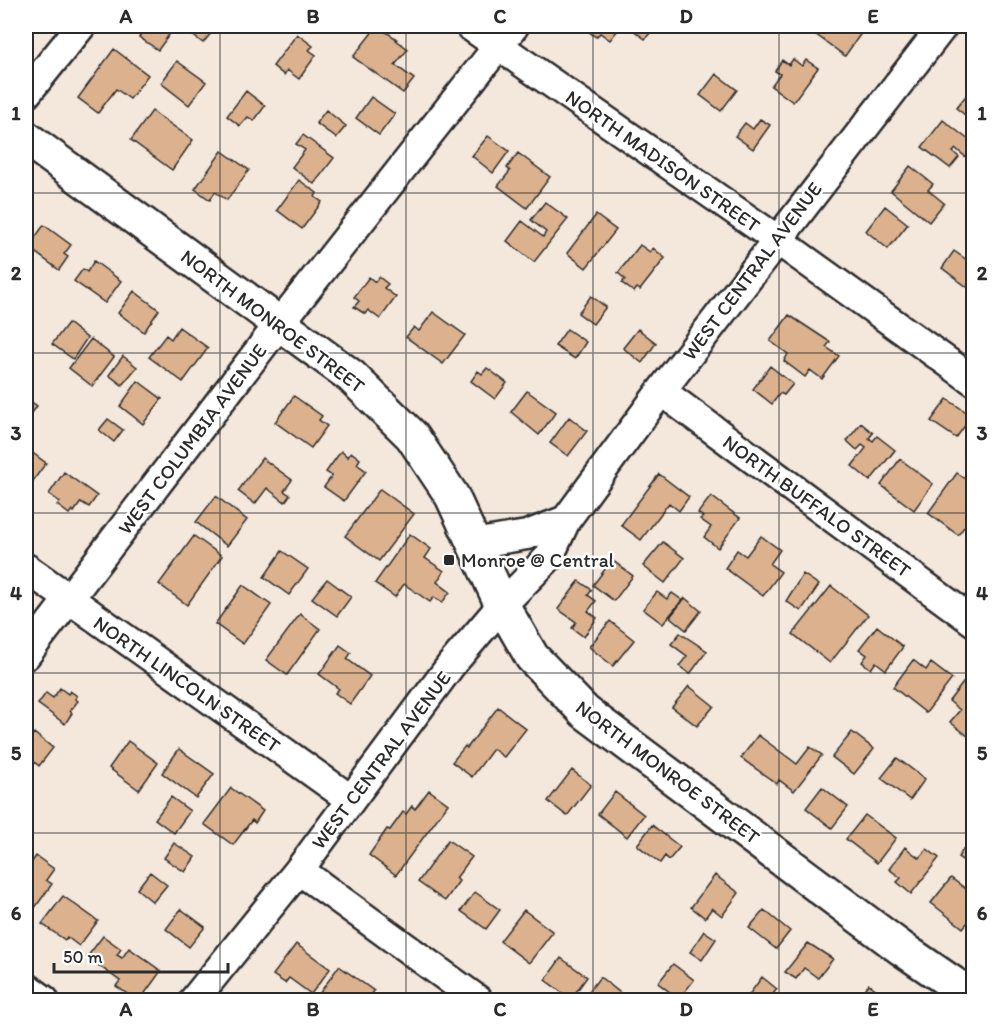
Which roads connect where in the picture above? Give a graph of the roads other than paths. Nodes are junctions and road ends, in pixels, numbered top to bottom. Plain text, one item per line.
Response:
1 (81, 26) edge
2 (470, 26) edge
3 (943, 26) edge
4 (506, 36) edge
5 (26, 94) edge
6 (26, 138) edge
7 (776, 239) junction
8 (280, 323) junction
9 (974, 381) edge
10 (661, 391) junction
11 (566, 520) junction
12 (473, 543) junction
13 (26, 567) edge
14 (69, 600) junction
15 (502, 605) junction
16 (969, 610) edge
17 (26, 655) edge
18 (350, 799) junction
19 (298, 870) junction
20 (26, 987) edge
21 (974, 998) edge
22 (44, 1000) edge
23 (194, 1000) edge
24 (478, 1000) edge

1 - 5 street
2 - 4 street, NORTH MADISON STREET
3 - 7 street, WEST CENTRAL AVENUE
4 - 7 street, NORTH MADISON STREET
4 - 8 street, WEST COLUMBIA AVENUE
6 - 8 main road, NORTH MONROE STREET
7 - 9 street, NORTH MADISON STREET
7 - 10 street, WEST CENTRAL AVENUE
8 - 12 main road, NORTH MONROE STREET
8 - 14 street, WEST COLUMBIA AVENUE
10 - 11 street, WEST CENTRAL AVENUE
10 - 16 street, NORTH BUFFALO STREET
11 - 12 street
11 - 15 street, WEST CENTRAL AVENUE
12 - 15 main road, NORTH MONROE STREET
13 - 14 street, NORTH LINCOLN STREET
14 - 17 street, WEST COLUMBIA AVENUE
14 - 18 street, NORTH LINCOLN STREET
15 - 18 street, WEST CENTRAL AVENUE
15 - 21 main road, NORTH MONROE STREET
18 - 19 street, WEST CENTRAL AVENUE
19 - 23 street, WEST CENTRAL AVENUE
19 - 24 street
20 - 22 street

